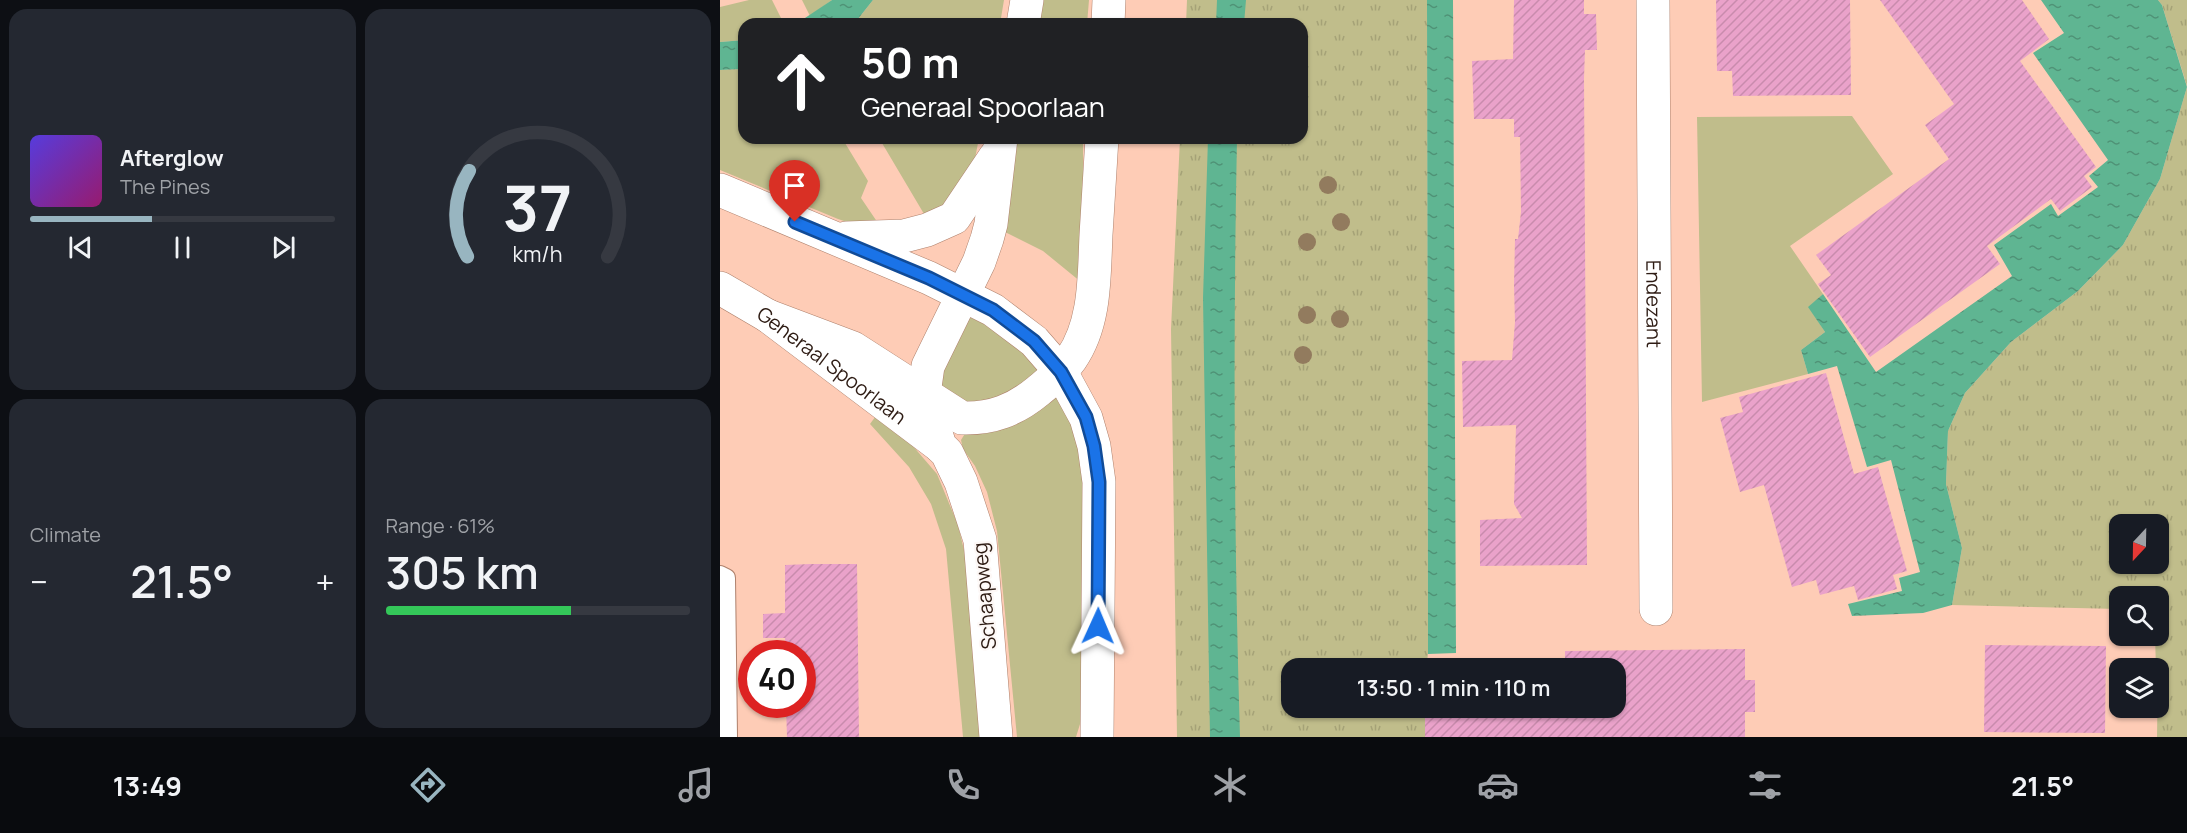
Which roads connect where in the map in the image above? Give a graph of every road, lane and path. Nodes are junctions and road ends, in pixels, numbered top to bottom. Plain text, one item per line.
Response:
1 (1027, 0) edge
2 (1109, 0) edge
3 (1653, 0) edge
4 (1024, 18) edge
5 (1108, 18) edge
6 (1102, 144) edge
7 (1000, 146) edge
8 (720, 190) edge
9 (832, 238) junction
10 (720, 288) edge
11 (963, 295) junction
12 (768, 316) junction
13 (1061, 372) junction
14 (924, 394) junction
15 (940, 446) junction
16 (720, 575) edge
17 (1656, 609) dead end
18 (728, 737) edge
19 (996, 737) edge
20 (1097, 737) edge

1 - 4 street
2 - 5 street
3 - 17 street, Endezant
6 - 13 street
7 - 9 street, Schaapweg
7 - 11 street, Schaapweg
8 - 9 street
9 - 11 street
10 - 12 street, Generaal Spoorlaan
11 - 13 street
11 - 14 street, Schaapweg
12 - 14 street
12 - 15 street, Generaal Spoorlaan
13 - 14 street
13 - 20 street
14 - 15 street, Schaapweg
15 - 19 street, Schaapweg
16 - 18 lane

